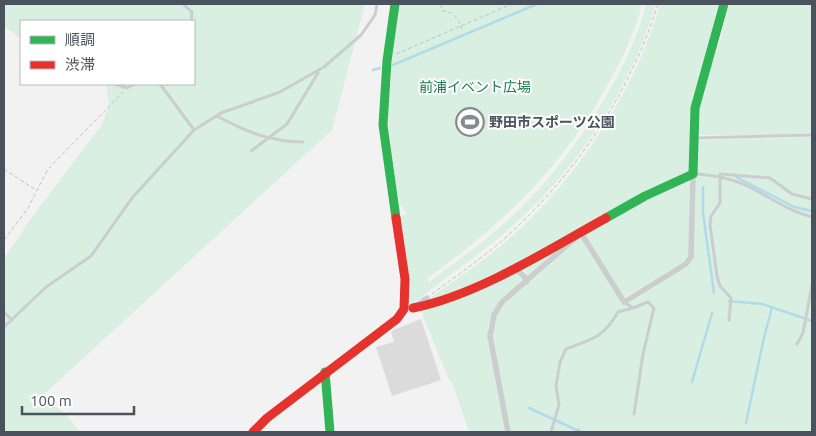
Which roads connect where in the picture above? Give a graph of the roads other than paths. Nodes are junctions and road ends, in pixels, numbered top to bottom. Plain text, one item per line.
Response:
1 (183, 4) edge
2 (378, 4) edge
3 (395, 4) edge
4 (724, 4) edge
5 (191, 20) edge
6 (320, 70) junction
7 (118, 85) edge
8 (133, 85) edge
9 (161, 85) edge
10 (216, 116) junction
11 (194, 130) junction
12 (812, 136) edge
13 (692, 138) junction
14 (270, 139) junction
15 (303, 142) dead end
16 (251, 151) dead end
17 (693, 174) junction
18 (720, 177) junction
19 (812, 199) edge
20 (812, 217) edge
21 (581, 233) junction
22 (515, 268) junction
23 (526, 282) junction
24 (812, 285) edge
25 (427, 298) road end
26 (624, 302) junction
27 (409, 308) junction
28 (632, 308) junction
29 (4, 312) edge
30 (12, 320) junction
31 (729, 320) dead end
32 (4, 327) edge
33 (797, 344) dead end
34 (325, 372) junction
35 (634, 414) dead end
36 (253, 432) edge
37 (330, 432) edge
38 (508, 432) edge
39 (551, 432) edge

1 - 5 lane
2 - 6 lane
3 - 27 street
4 - 13 street
6 - 10 lane
6 - 14 lane
7 - 8 lane
9 - 11 lane
10 - 11 lane
10 - 14 lane
11 - 30 lane
12 - 13 lane
13 - 17 street
14 - 15 lane
14 - 16 lane
17 - 18 lane
17 - 21 street
17 - 26 street
18 - 19 lane
18 - 20 lane
18 - 31 lane
21 - 22 street
21 - 23 street
21 - 26 street
22 - 23 street
22 - 27 street
23 - 38 street
24 - 33 lane
25 - 27 street
26 - 28 lane
27 - 34 street
28 - 35 lane
28 - 39 lane
29 - 30 lane
30 - 32 lane
34 - 36 street
34 - 37 street

